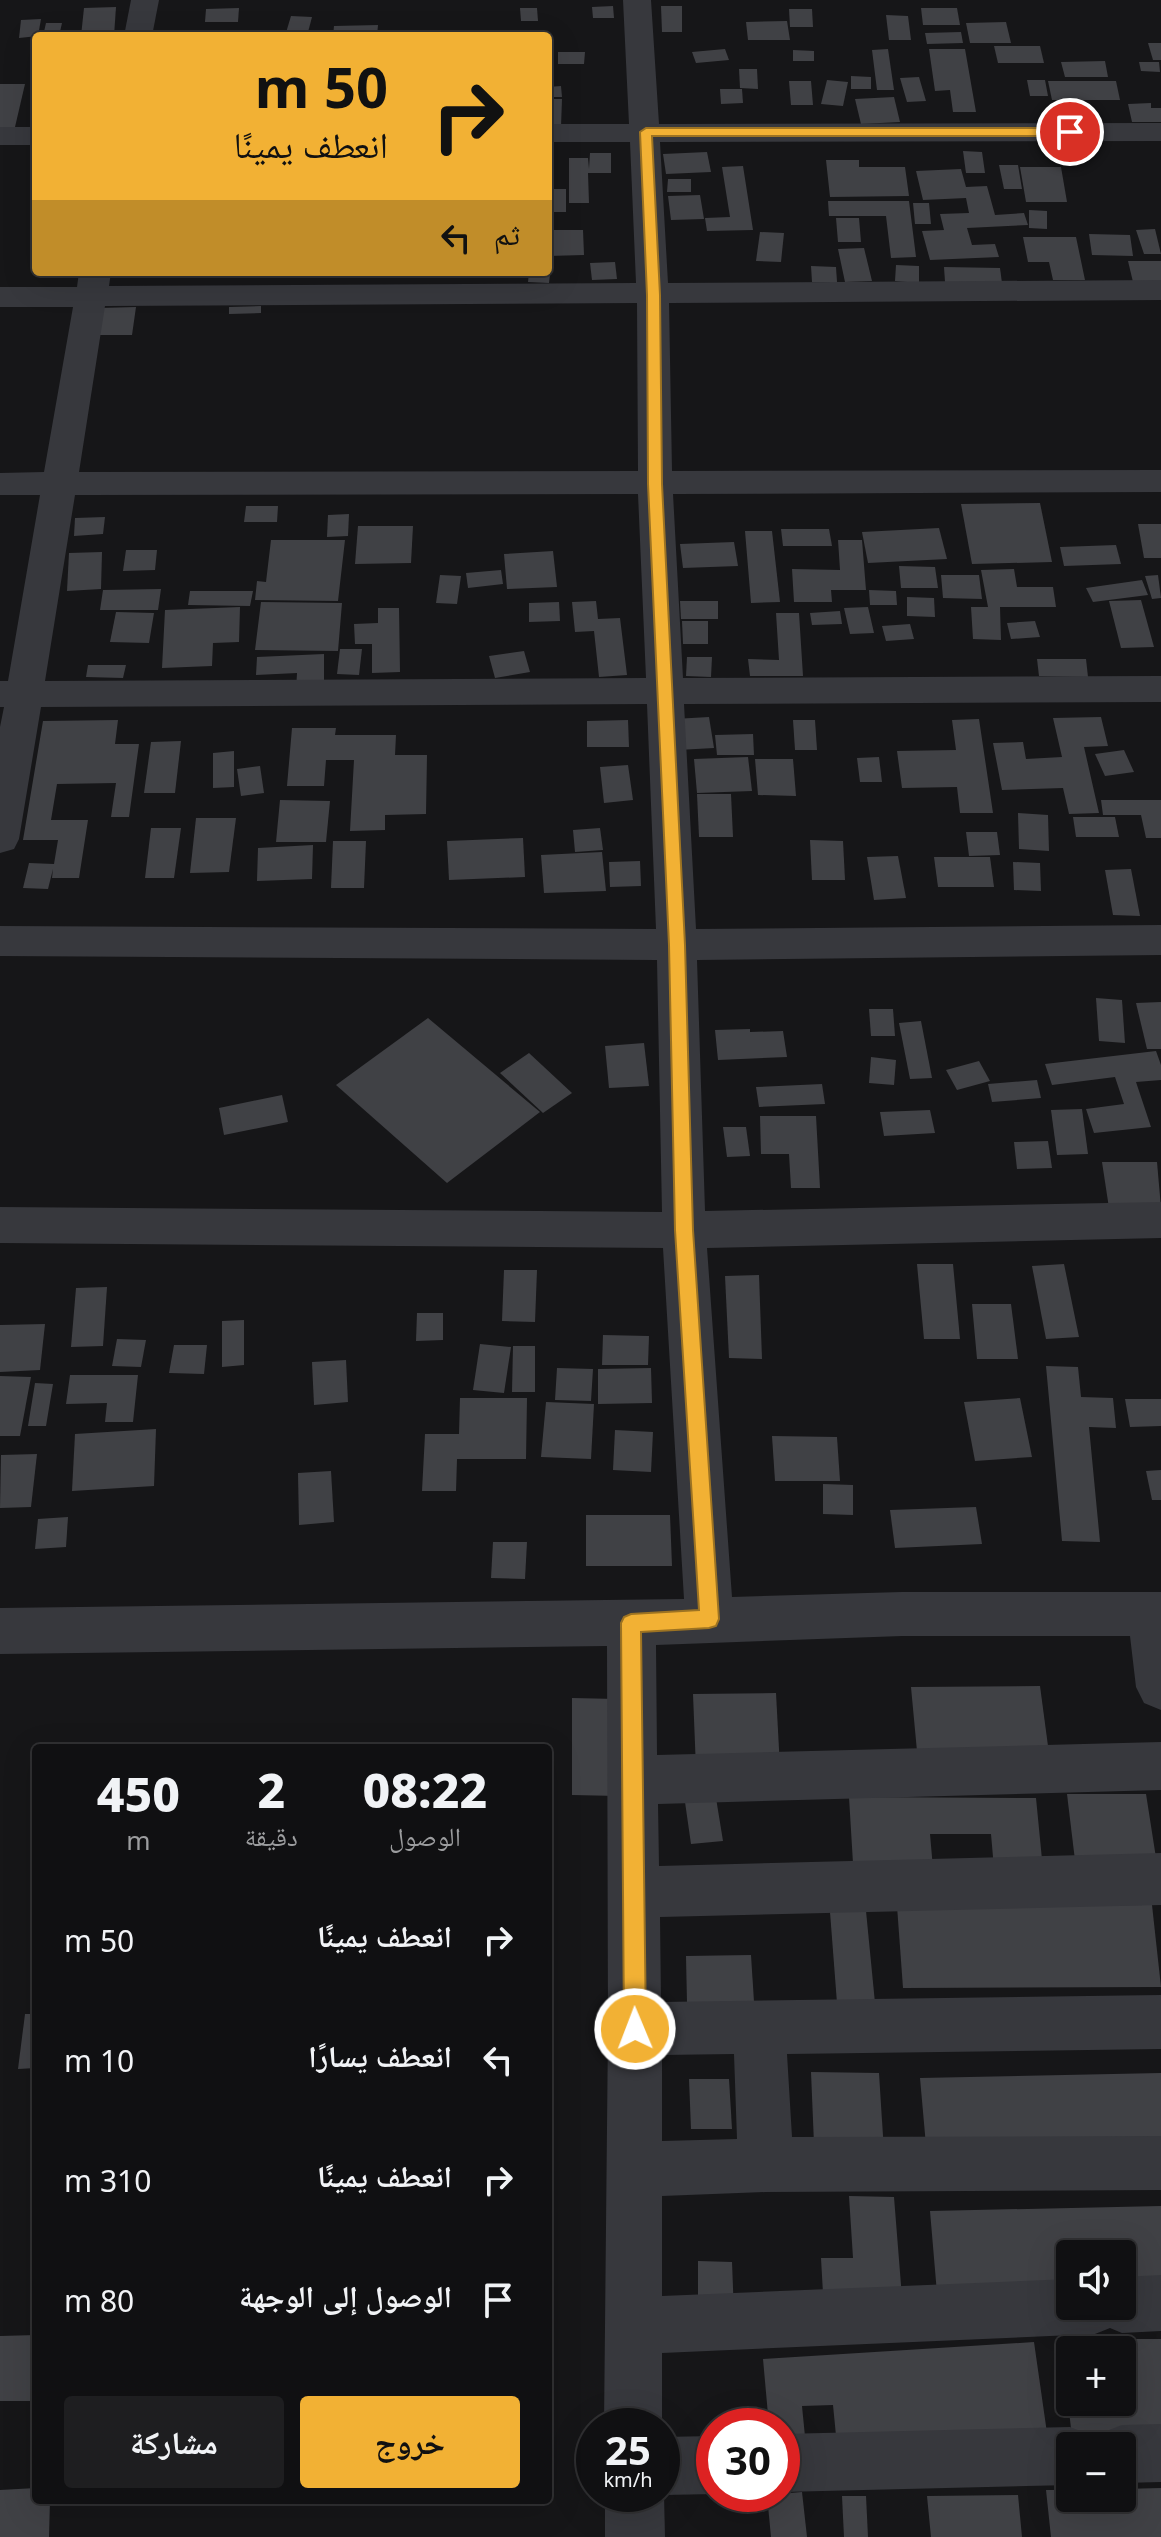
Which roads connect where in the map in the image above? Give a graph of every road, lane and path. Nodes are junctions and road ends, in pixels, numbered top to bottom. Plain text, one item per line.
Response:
1 (145, 0) edge
2 (637, 0) edge
3 (139, 32) edge
4 (646, 132) junction
5 (1161, 132) edge
6 (552, 133) edge
7 (0, 136) edge
8 (32, 136) edge
9 (92, 285) edge
10 (1161, 290) edge
11 (653, 295) junction
12 (0, 297) edge
13 (1161, 481) edge
14 (0, 484) edge
15 (59, 484) junction
16 (655, 484) junction
17 (1161, 689) edge
18 (664, 693) junction
19 (12, 694) edge
20 (0, 839) edge
21 (1161, 940) edge
22 (0, 941) edge
23 (677, 945) junction
24 (1161, 1220) edge
25 (0, 1225) edge
26 (684, 1230) junction
27 (1156, 1614) edge
28 (709, 1619) junction
29 (631, 1623) junction
30 (0, 1631) edge
31 (1161, 1687) edge
32 (1161, 1766) edge
33 (633, 1780) junction
34 (1161, 1879) edge
35 (634, 1892) junction
36 (1161, 2022) edge
37 (759, 2026) junction
38 (635, 2029) junction
39 (1161, 2163) edge
40 (766, 2165) junction
41 (634, 2170) junction
42 (1161, 2303) edge
43 (1136, 2304) edge
44 (1056, 2308) edge
45 (632, 2326) junction
46 (633, 2408) edge
47 (1161, 2453) edge
48 (1136, 2454) edge
49 (1056, 2456) edge
50 (800, 2463) edge
51 (634, 2512) edge
52 (635, 2537) edge

1 - 3 street
2 - 4 street
4 - 5 street
4 - 6 street
4 - 11 street
7 - 8 street
9 - 11 street
9 - 12 street
9 - 15 street
10 - 11 street
11 - 16 street
13 - 16 street
14 - 15 street
15 - 16 street
15 - 19 street
16 - 18 street
17 - 18 street
18 - 19 street
18 - 23 street
19 - 20 street
21 - 23 street
22 - 23 street
23 - 26 street
24 - 26 street
25 - 26 street
26 - 28 street
27 - 28 street
27 - 31 street
28 - 29 street
29 - 30 street
29 - 33 street
32 - 33 street
33 - 35 street
34 - 35 street
35 - 38 street
36 - 37 street
37 - 38 street
37 - 40 street
38 - 41 street
39 - 40 street
40 - 41 street
41 - 45 street
42 - 43 street
44 - 45 street
45 - 46 street
47 - 48 street
49 - 50 street
51 - 52 street

